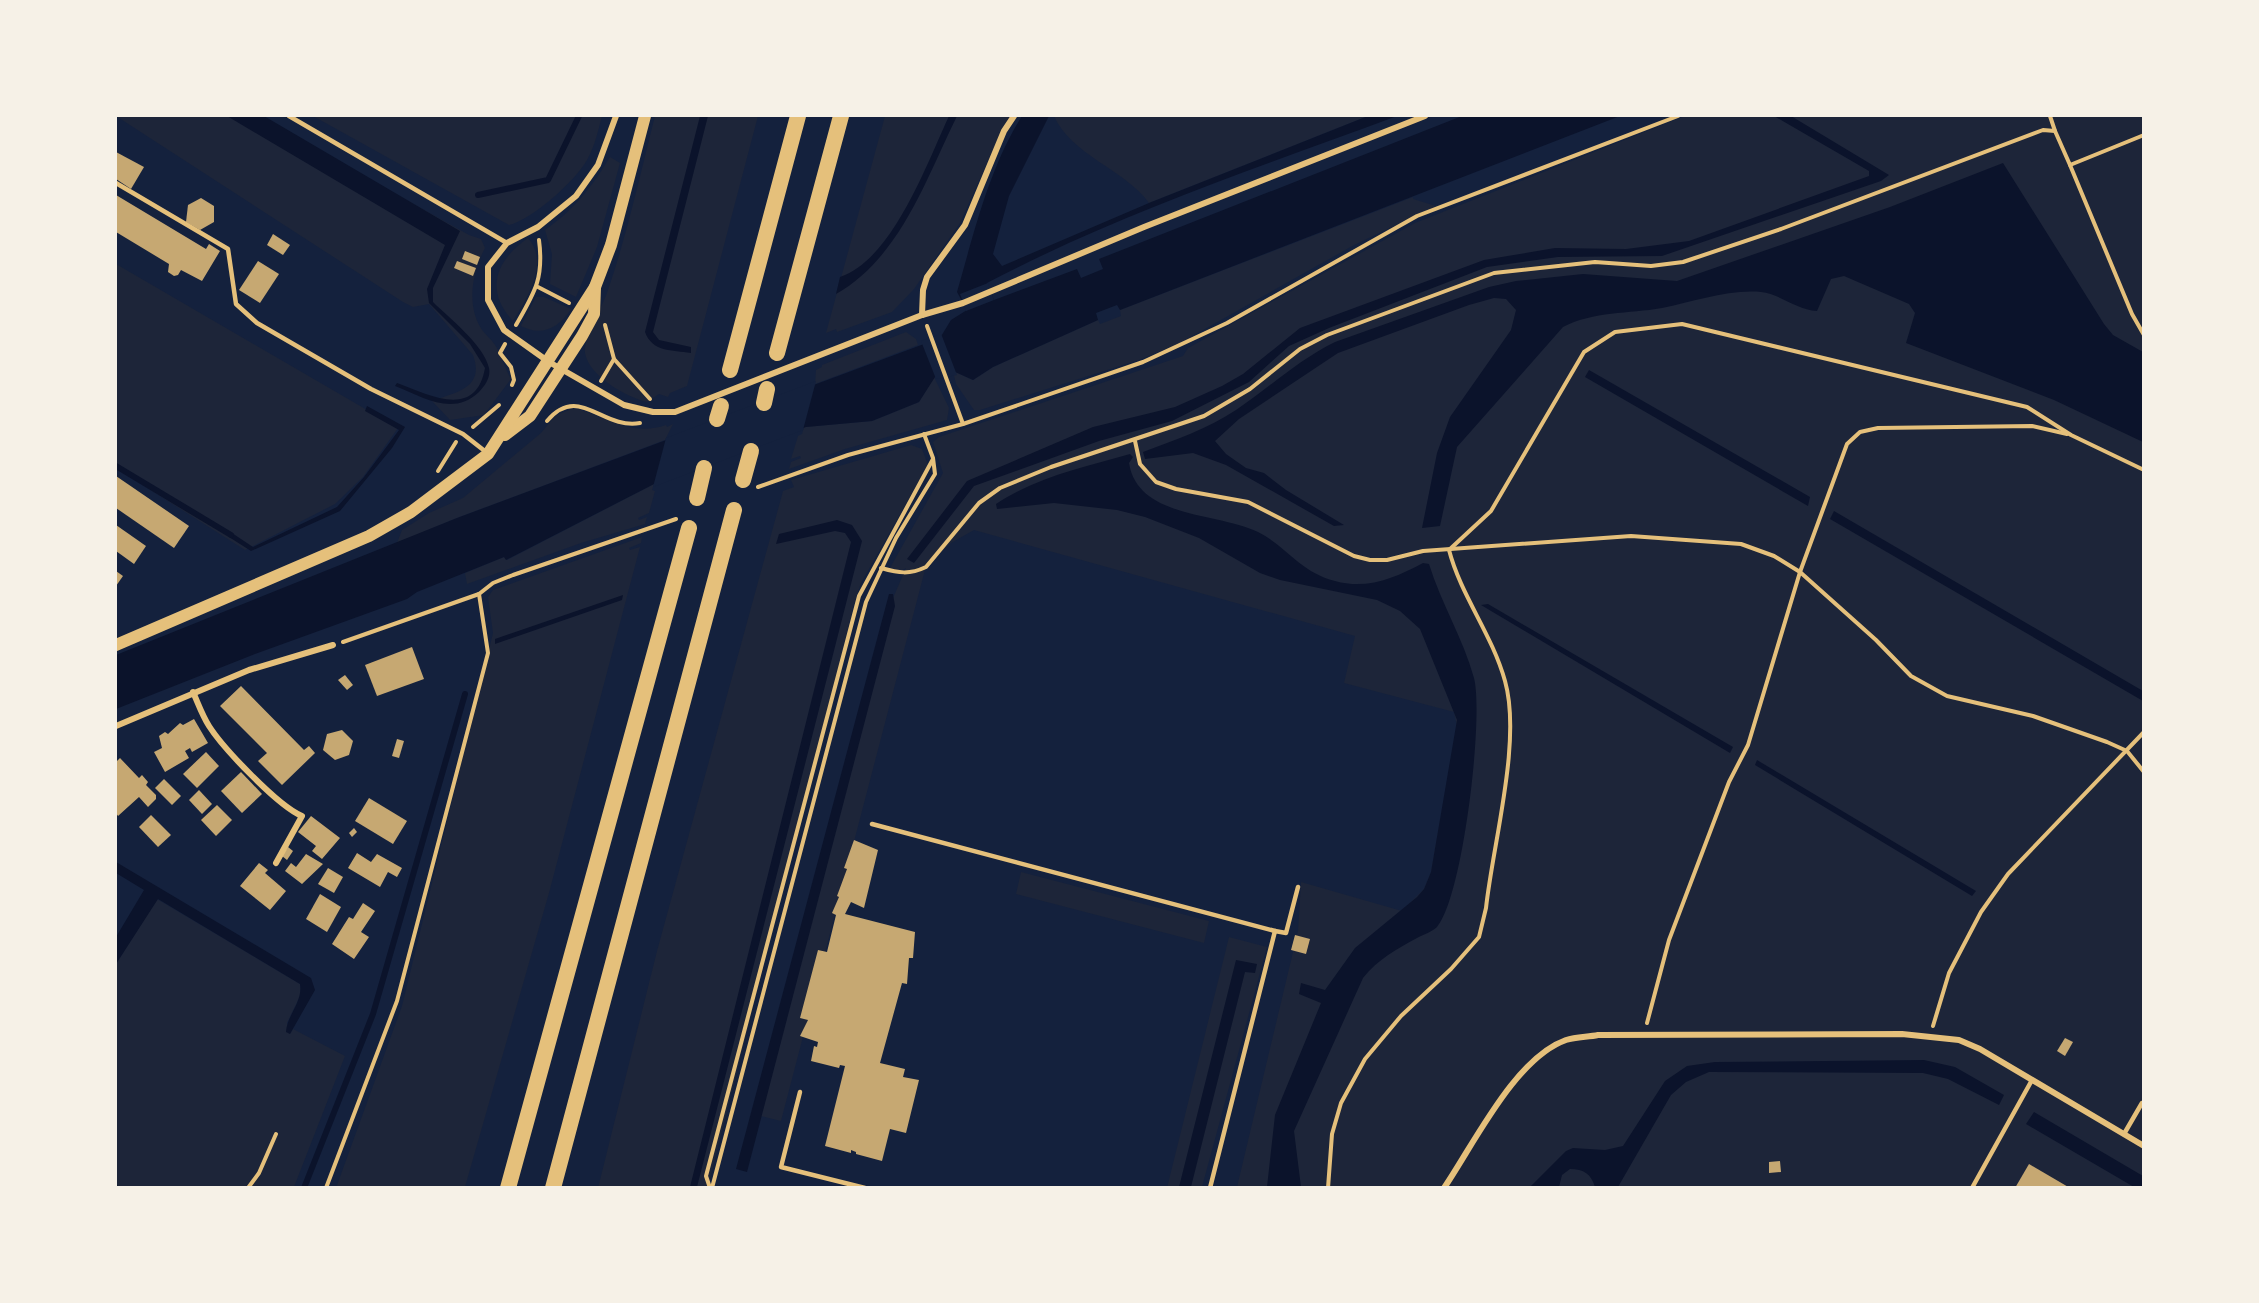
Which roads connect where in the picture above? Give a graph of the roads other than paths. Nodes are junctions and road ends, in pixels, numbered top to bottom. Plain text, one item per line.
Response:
1 (289, 116) edge
2 (616, 116) edge
3 (645, 116) edge
4 (798, 116) edge
5 (841, 116) edge
6 (1014, 116) edge
7 (1425, 116) edge
8 (116, 183) edge
9 (507, 243) junction
10 (595, 287) junction
11 (922, 315) junction
12 (777, 353) dead end
13 (549, 362) junction
14 (562, 370) junction
15 (730, 370) dead end
16 (500, 440) junction
17 (751, 451) dead end
18 (488, 454) junction
19 (705, 468) dead end
20 (742, 480) dead end
21 (697, 498) dead end
22 (735, 510) dead end
23 (689, 528) dead end
24 (116, 645) edge
25 (333, 645) road end
26 (193, 692) junction
27 (116, 726) edge
28 (873, 824) dead end
29 (276, 863) dead end
30 (1298, 887) dead end
31 (1275, 931) junction
32 (2032, 1080) junction
33 (800, 1092) dead end
34 (2142, 1103) dead end
35 (2124, 1134) junction
36 (2144, 1146) edge
37 (508, 1188) edge
38 (553, 1188) edge
39 (865, 1188) edge
40 (1210, 1188) edge
41 (1444, 1188) edge
42 (1972, 1188) edge

1 - 9 lane
2 - 9 street
3 - 10 main road
4 - 15 highway
5 - 12 highway
6 - 11 street
7 - 11 street
8 - 18 lane
9 - 13 street
10 - 13 main road
10 - 14 main road
11 - 14 street
13 - 14 street
13 - 16 main road
14 - 16 main road
16 - 18 main road
17 - 20 highway
18 - 24 main road
19 - 21 highway
22 - 38 highway
23 - 37 highway
25 - 26 street
26 - 27 street
26 - 29 street
28 - 31 lane
30 - 31 lane
31 - 40 lane
32 - 35 street
32 - 41 street
32 - 42 lane
33 - 39 lane
34 - 35 lane
35 - 36 street

